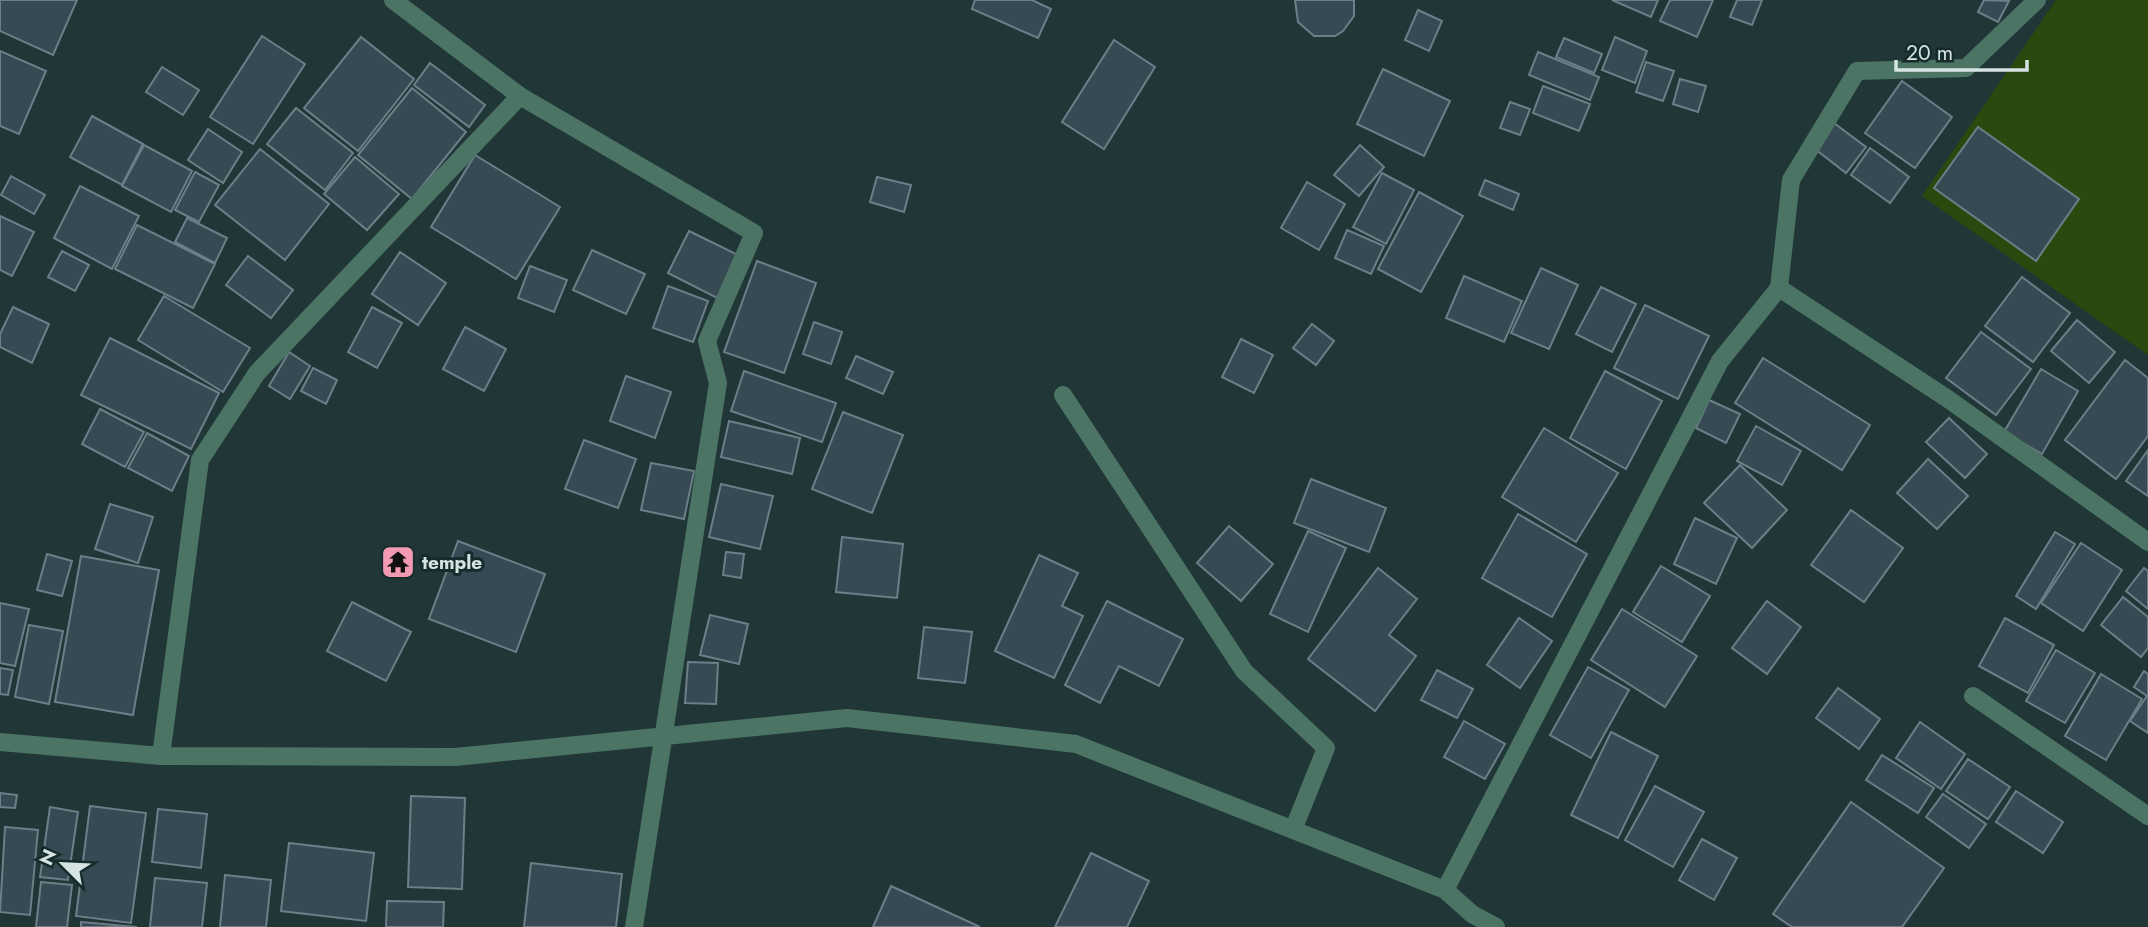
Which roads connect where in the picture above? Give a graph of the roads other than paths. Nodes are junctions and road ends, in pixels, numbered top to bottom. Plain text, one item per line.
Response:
1 (393, 0) edge
2 (2037, 0) edge
3 (520, 96) junction
4 (1779, 288) junction
5 (1063, 396) dead end
6 (2148, 542) edge
7 (1973, 696) dead end
8 (665, 736) junction
9 (0, 742) edge
10 (162, 756) junction
11 (2148, 816) edge
12 (1293, 830) junction
13 (1445, 890) junction
14 (1472, 920) edge
15 (635, 927) edge
16 (1496, 927) edge

1 - 3 street
2 - 4 street
3 - 8 street
3 - 10 street
4 - 6 street
4 - 13 street
5 - 12 street
7 - 11 street
8 - 10 street
8 - 12 street
8 - 15 street
9 - 10 street
12 - 13 street
13 - 14 street
14 - 16 street

